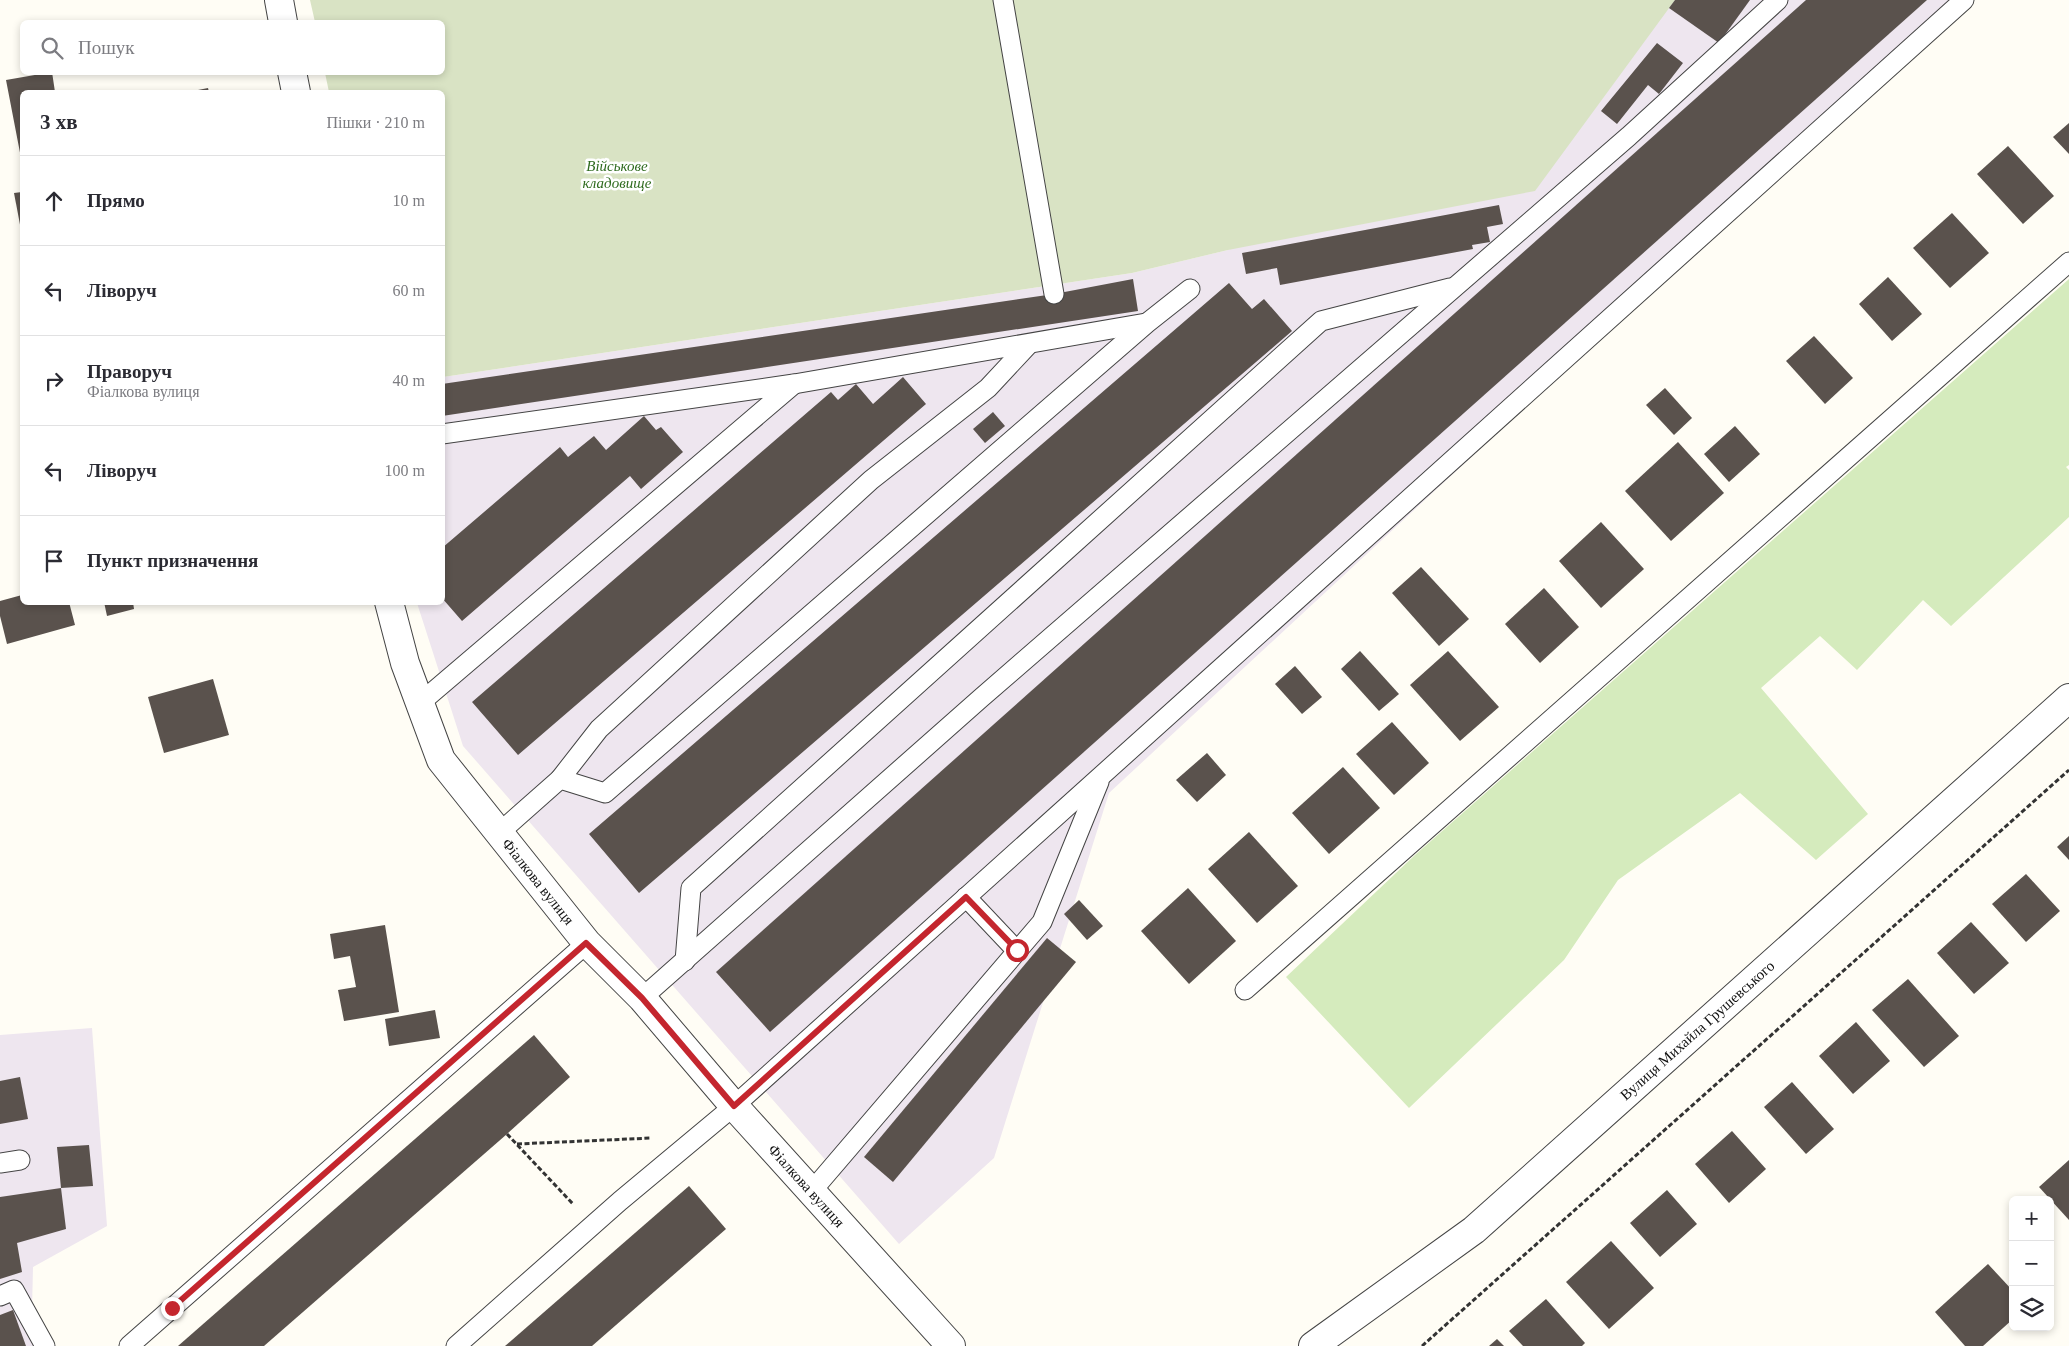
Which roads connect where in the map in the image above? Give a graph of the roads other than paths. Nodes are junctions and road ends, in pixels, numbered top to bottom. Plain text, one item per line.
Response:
1 (279, 0) edge
2 (1003, 0) edge
3 (1778, 0) edge
4 (1964, 0) edge
5 (283, 20) edge
6 (293, 75) edge
7 (296, 90) edge
8 (2069, 262) edge
9 (1454, 287) junction
10 (1190, 289) dead end
11 (1054, 294) dead end
12 (1147, 323) junction
13 (1029, 344) junction
14 (794, 384) junction
15 (445, 434) edge
16 (390, 605) edge
17 (2069, 698) edge
18 (420, 703) junction
19 (1100, 776) junction
20 (560, 779) junction
21 (499, 833) junction
22 (966, 897) junction
23 (586, 943) junction
24 (1017, 950) junction
25 (685, 961) junction
26 (1245, 990) dead end
27 (642, 998) junction
28 (734, 1106) junction
29 (20, 1160) dead end
30 (0, 1163) edge
31 (811, 1192) junction
32 (0, 1296) edge
33 (45, 1346) edge
34 (129, 1346) edge
35 (456, 1346) edge
36 (951, 1346) edge
37 (1313, 1346) edge

1 - 5 street
2 - 11 lane
3 - 9 lane
4 - 19 lane
6 - 7 street
8 - 26 lane
9 - 25 lane
9 - 25 lane
10 - 12 lane
12 - 13 lane
12 - 20 lane
13 - 14 lane
13 - 20 lane
14 - 15 lane
14 - 18 lane
16 - 18 street, Фіалкова вулиця
17 - 37 street, Вулиця Михайла Грушевського
18 - 21 street, Фіалкова вулиця
19 - 22 lane
19 - 24 lane
20 - 21 lane
21 - 23 street, Фіалкова вулиця
22 - 24 lane
22 - 28 lane
23 - 27 street, Фіалкова вулиця
23 - 34 lane
24 - 31 lane
25 - 27 lane
27 - 28 street, Фіалкова вулиця
28 - 31 street, Фіалкова вулиця
28 - 35 lane
29 - 30 lane
31 - 36 street, Фіалкова вулиця
32 - 33 lane

